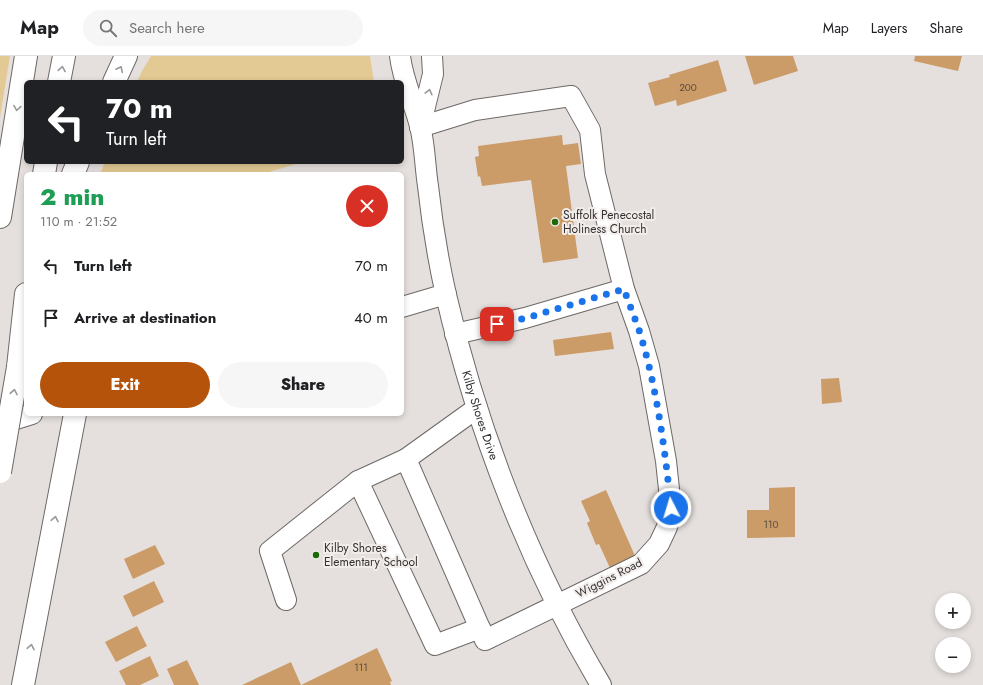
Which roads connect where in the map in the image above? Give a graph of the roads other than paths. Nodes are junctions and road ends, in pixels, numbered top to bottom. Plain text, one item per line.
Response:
1 (26, 56) edge
2 (64, 56) edge
3 (126, 56) edge
4 (400, 56) edge
5 (432, 56) edge
6 (60, 80) edge
7 (115, 80) edge
8 (420, 127) junction
9 (0, 218) edge
10 (624, 289) junction
11 (446, 294) junction
12 (404, 305) edge
13 (24, 312) edge
14 (455, 334) junction
15 (24, 343) edge
16 (18, 367) junction
17 (477, 408) junction
18 (26, 416) edge
19 (75, 416) edge
20 (0, 424) edge
21 (406, 459) junction
22 (0, 472) edge
23 (358, 481) junction
24 (286, 600) dead end
25 (557, 605) junction
26 (480, 628) junction
27 (23, 685) edge
28 (601, 685) edge

1 -> 9 highway
6 -> 2 highway
7 -> 3 highway
4 - 8 street, Kilby Shores Drive
8 -> 5 street, Kilby Shores Drive
8 - 10 street, Wiggins Road
8 - 11 street, Kilby Shores Drive
10 - 14 street
10 - 25 street, Wiggins Road
11 - 12 street
11 - 14 street, Kilby Shores Drive
13 - 16 highway
14 - 17 street, Kilby Shores Drive
15 - 16 highway
22 -> 16 highway, bridge
17 - 21 street
17 - 25 street, Kilby Shores Drive
18 - 20 street
27 -> 19 highway
21 - 23 street
21 - 26 street
23 - 24 street
23 - 26 street
25 - 26 street, Wiggins Road
25 - 28 street, Kilby Shores Drive

